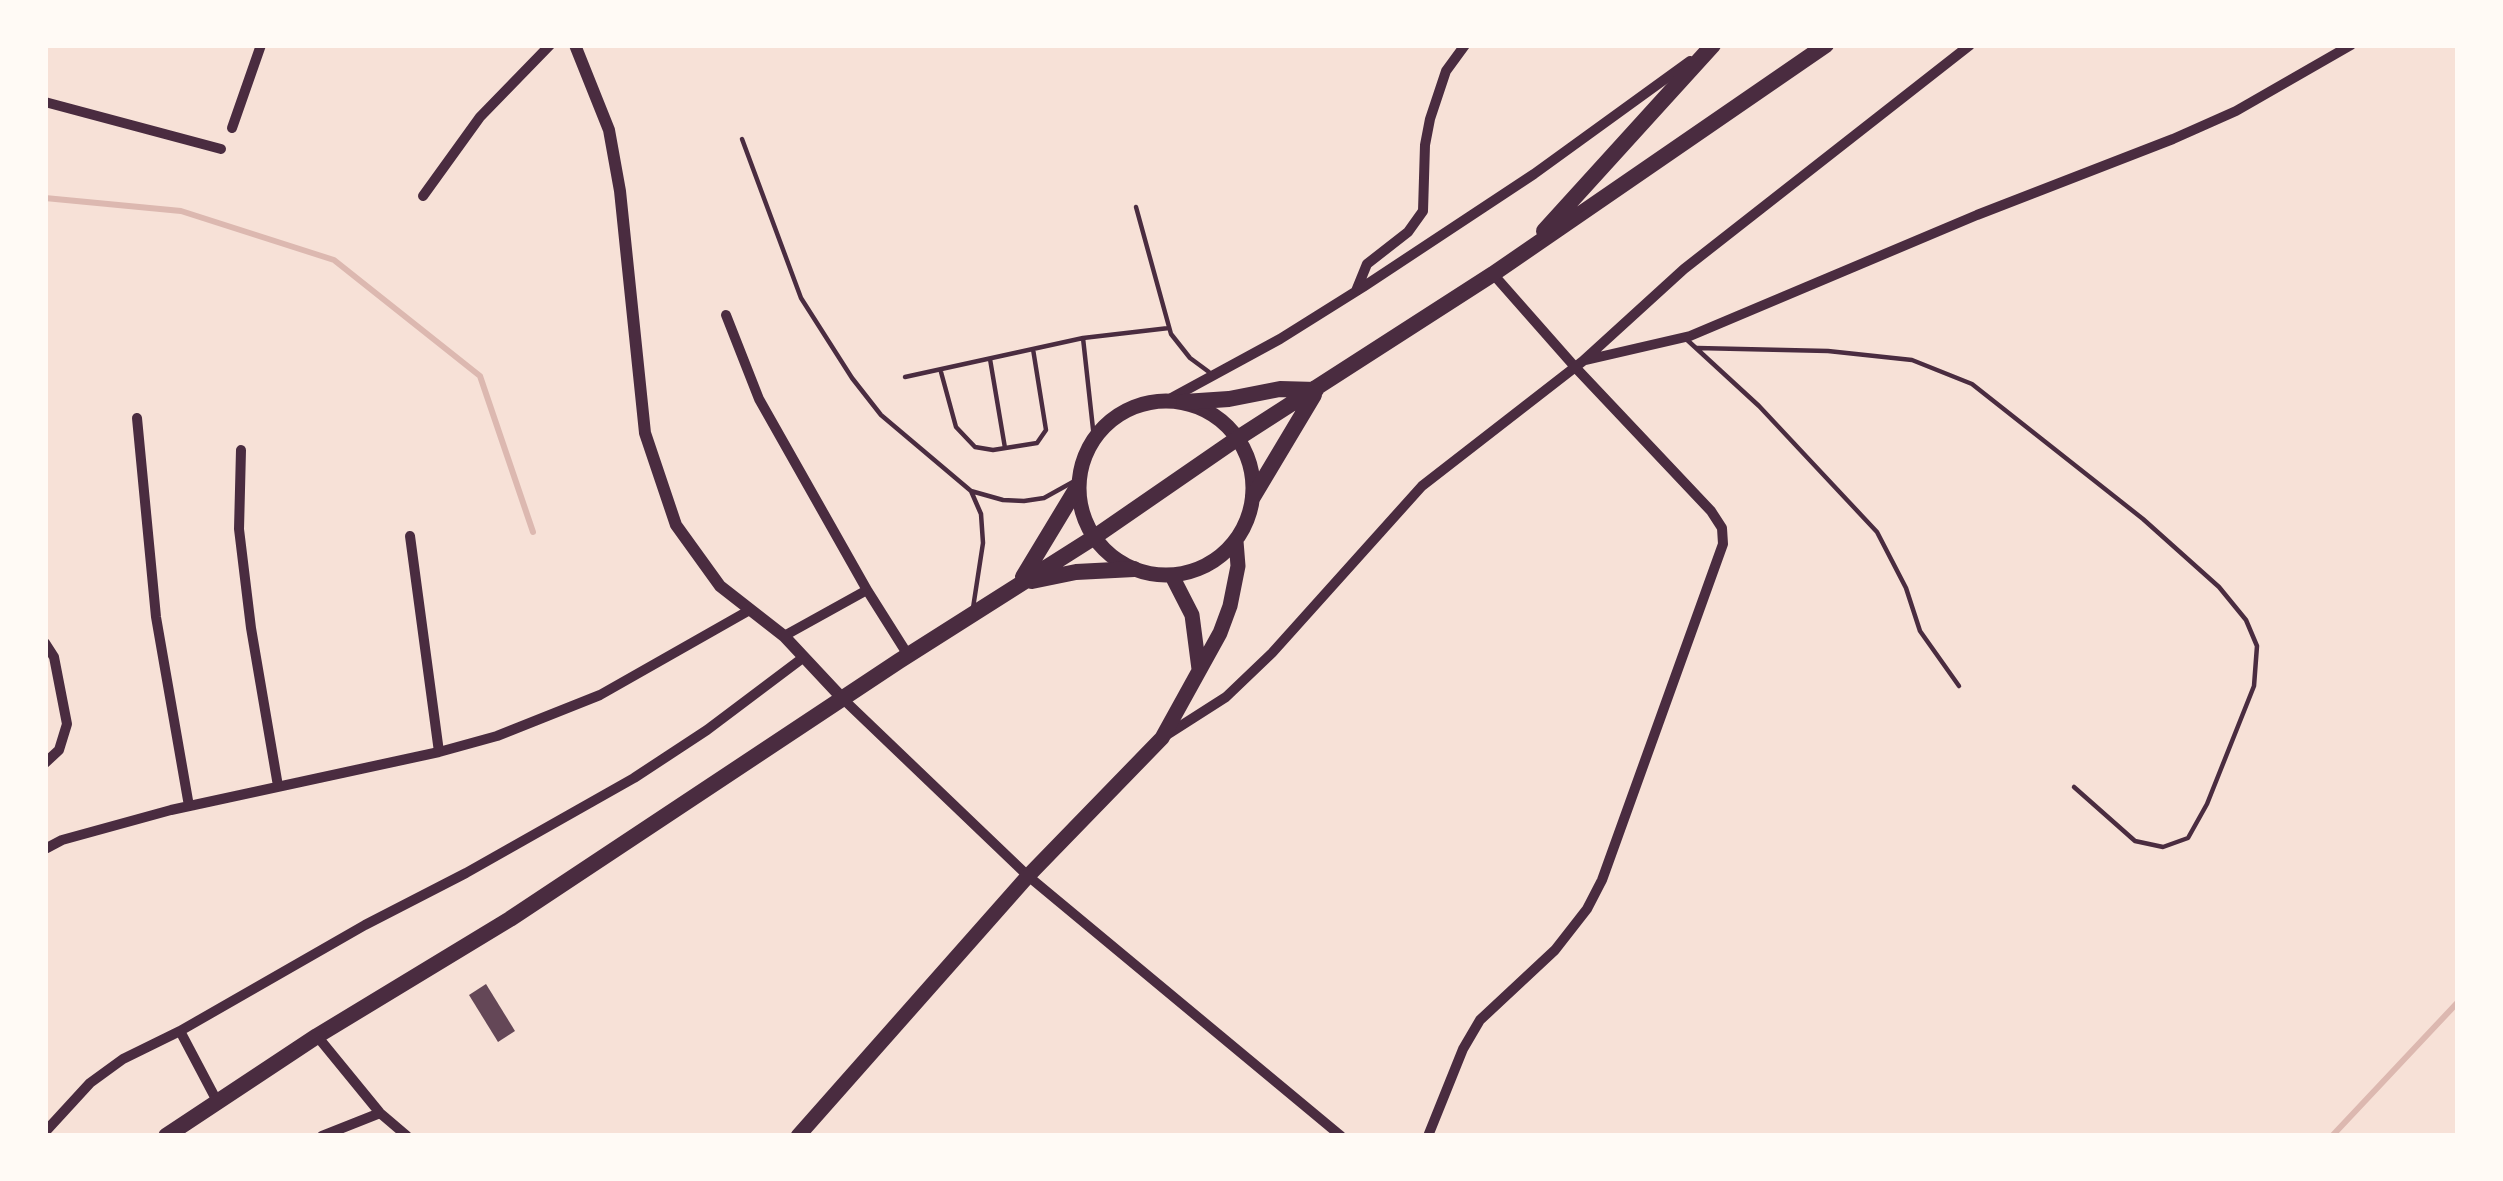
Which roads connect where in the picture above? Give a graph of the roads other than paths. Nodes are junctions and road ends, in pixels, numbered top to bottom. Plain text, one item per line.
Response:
1 (261, 45) edge
2 (550, 45) edge
3 (575, 45) edge
4 (1466, 45) edge
5 (1712, 45) edge
6 (1826, 45) edge
7 (1970, 45) edge
8 (2324, 45) edge
9 (2351, 45) edge
10 (2333, 56) junction
11 (45, 101) edge
12 (232, 128) dead end
13 (742, 139) dead end
14 (221, 148) dead end
15 (423, 196) dead end
16 (1136, 206) dead end
17 (1523, 254) junction
18 (1493, 274) junction
19 (1356, 292) junction
20 (726, 315) dead end
21 (1169, 328) junction
22 (1083, 338) junction
23 (1685, 338) junction
24 (1697, 348) junction
25 (1033, 349) junction
26 (989, 358) junction
27 (1579, 364) junction
28 (940, 369) junction
29 (1214, 376) junction
30 (905, 377) dead end
31 (1317, 390) junction
32 (1175, 401) junction
33 (137, 418) dead end
34 (1094, 438) junction
35 (1238, 438) junction
36 (1005, 448) junction
37 (241, 450) dead end
38 (1079, 482) junction
39 (971, 491) junction
40 (1253, 496) junction
41 (410, 536) dead end
42 (1093, 538) junction
43 (1235, 541) junction
44 (1133, 569) junction
45 (1172, 576) junction
46 (1019, 584) junction
47 (867, 590) junction
48 (748, 611) junction
49 (971, 614) junction
50 (784, 636) junction
51 (45, 643) edge
52 (908, 655) junction
53 (804, 657) junction
54 (1199, 670) junction
55 (1958, 686) dead end
56 (842, 698) junction
57 (1162, 737) junction
58 (439, 752) junction
59 (45, 763) edge
60 (278, 786) junction
61 (2074, 788) dead end
62 (190, 806) junction
63 (45, 850) edge
64 (1028, 876) junction
65 (180, 1031) junction
66 (317, 1036) junction
67 (218, 1103) junction
68 (380, 1113) junction
69 (48, 1132) edge
70 (802, 1134) edge
71 (166, 1136) edge
72 (322, 1136) edge
73 (407, 1136) edge
74 (1341, 1136) edge
75 (1428, 1136) edge

1 - 12 street
2 - 15 street
3 - 48 street
4 - 19 street
5 - 17 main road
5 - 19 street
6 - 17 main road
7 - 27 street
8 - 10 street
9 - 10 street
10 - 23 street
11 - 14 street
13 - 39 lane
16 - 21 lane
17 - 18 main road
18 - 27 street
18 - 31 main road
19 - 29 street
20 - 47 street
21 - 22 lane
21 - 29 lane
22 - 25 lane
22 - 34 lane
23 - 24 lane
23 - 27 street
24 - 55 lane
24 - 61 lane
25 - 26 lane
25 - 36 lane
26 - 28 lane
26 - 36 lane
27 - 57 street
27 - 75 street
28 - 30 lane
28 - 36 lane
29 - 32 street
31 - 32 main road
31 - 35 main road
31 - 40 main road
32 - 34 main road
32 - 35 main road
33 - 62 street
34 - 38 main road
35 - 40 main road
35 - 42 main road
37 - 60 street
38 - 39 lane
38 - 42 main road
38 - 46 main road
39 - 49 lane
40 - 43 main road
41 - 58 street
42 - 44 main road
42 - 46 main road
43 - 45 main road
43 - 54 main road
44 - 45 main road
44 - 46 main road
45 - 54 main road
46 - 49 main road
47 - 50 street
47 - 52 street
48 - 50 street
48 - 58 street
49 - 52 main road
50 - 53 street
51 - 59 street
52 - 56 main road
53 - 56 street
53 - 65 street
54 - 57 main road
56 - 64 street
56 - 66 main road
57 - 64 main road
58 - 60 street
60 - 62 street
62 - 63 street
64 - 70 main road
64 - 74 street
65 - 67 street
65 - 69 street
66 - 67 main road
66 - 68 street
67 - 71 main road
68 - 72 street
68 - 73 street

